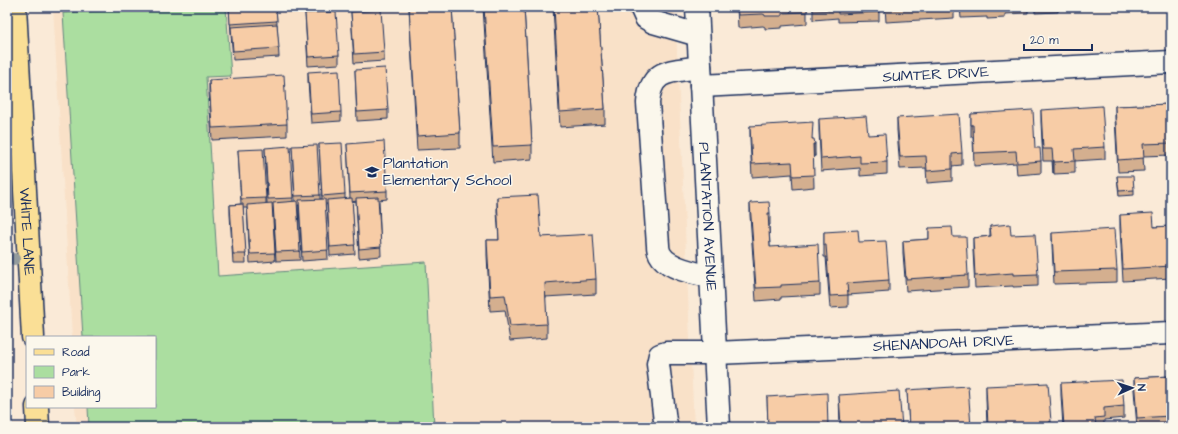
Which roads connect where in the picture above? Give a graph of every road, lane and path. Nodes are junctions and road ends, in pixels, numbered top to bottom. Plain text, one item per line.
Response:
1 (15, 7) edge
2 (640, 7) edge
3 (696, 7) edge
4 (698, 36) junction
5 (1171, 62) edge
6 (700, 77) junction
7 (711, 276) junction
8 (1171, 333) edge
9 (33, 336) edge
10 (715, 353) junction
11 (37, 408) edge
12 (38, 427) edge
13 (667, 427) edge
14 (719, 427) edge

1 - 9 main road, WHITE LANE
2 - 4 street
3 - 4 street, PLANTATION AVENUE
4 - 6 street, PLANTATION AVENUE
5 - 6 street, SUMTER DRIVE
6 - 7 street, PLANTATION AVENUE
6 - 7 street, SUMTER DRIVE
7 - 10 street, PLANTATION AVENUE
8 - 10 street, SHENANDOAH DRIVE
10 - 13 street, SHENANDOAH DRIVE
10 - 14 street, PLANTATION AVENUE
11 - 12 main road

